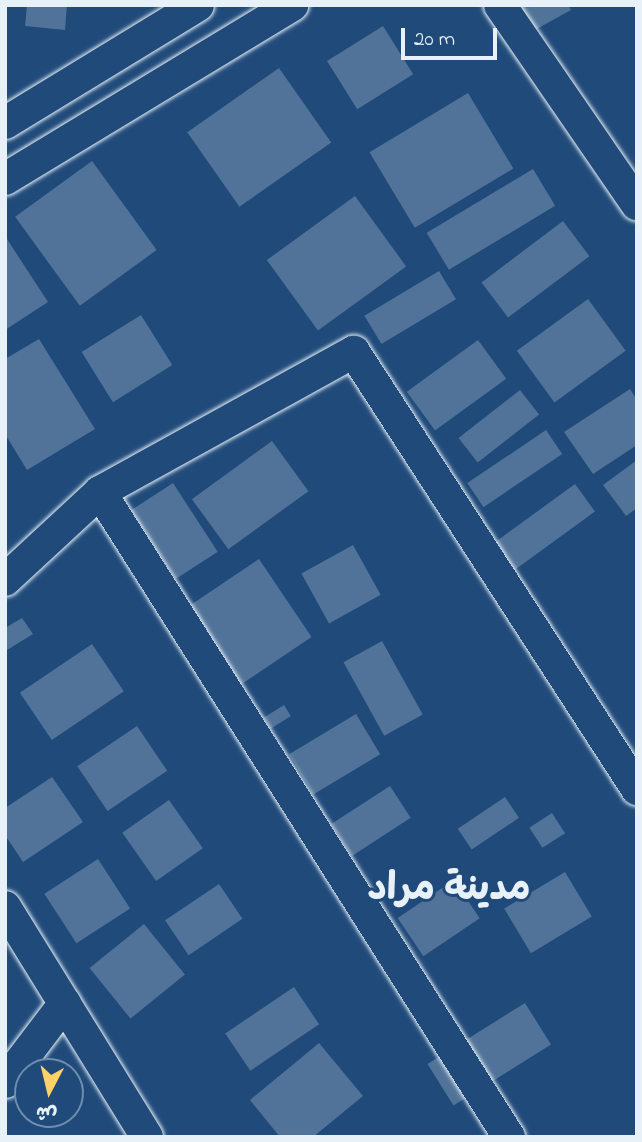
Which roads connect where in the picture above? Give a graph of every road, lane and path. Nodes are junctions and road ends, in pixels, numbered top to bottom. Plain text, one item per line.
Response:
1 (198, 5) edge
2 (292, 5) edge
3 (500, 5) edge
4 (5, 123) edge
5 (626, 164) edge
6 (5, 179) edge
7 (637, 204) edge
8 (100, 492) junction
9 (5, 580) edge
10 (637, 789) edge
11 (5, 907) edge
12 (65, 1003) junction
13 (5, 1082) edge
14 (147, 1137) edge
15 (509, 1137) edge

1 - 4 street
2 - 6 street
3 - 5 street
5 - 7 street
8 - 9 street
8 - 10 street
8 - 15 street
11 - 12 street
12 - 13 street
12 - 14 street

